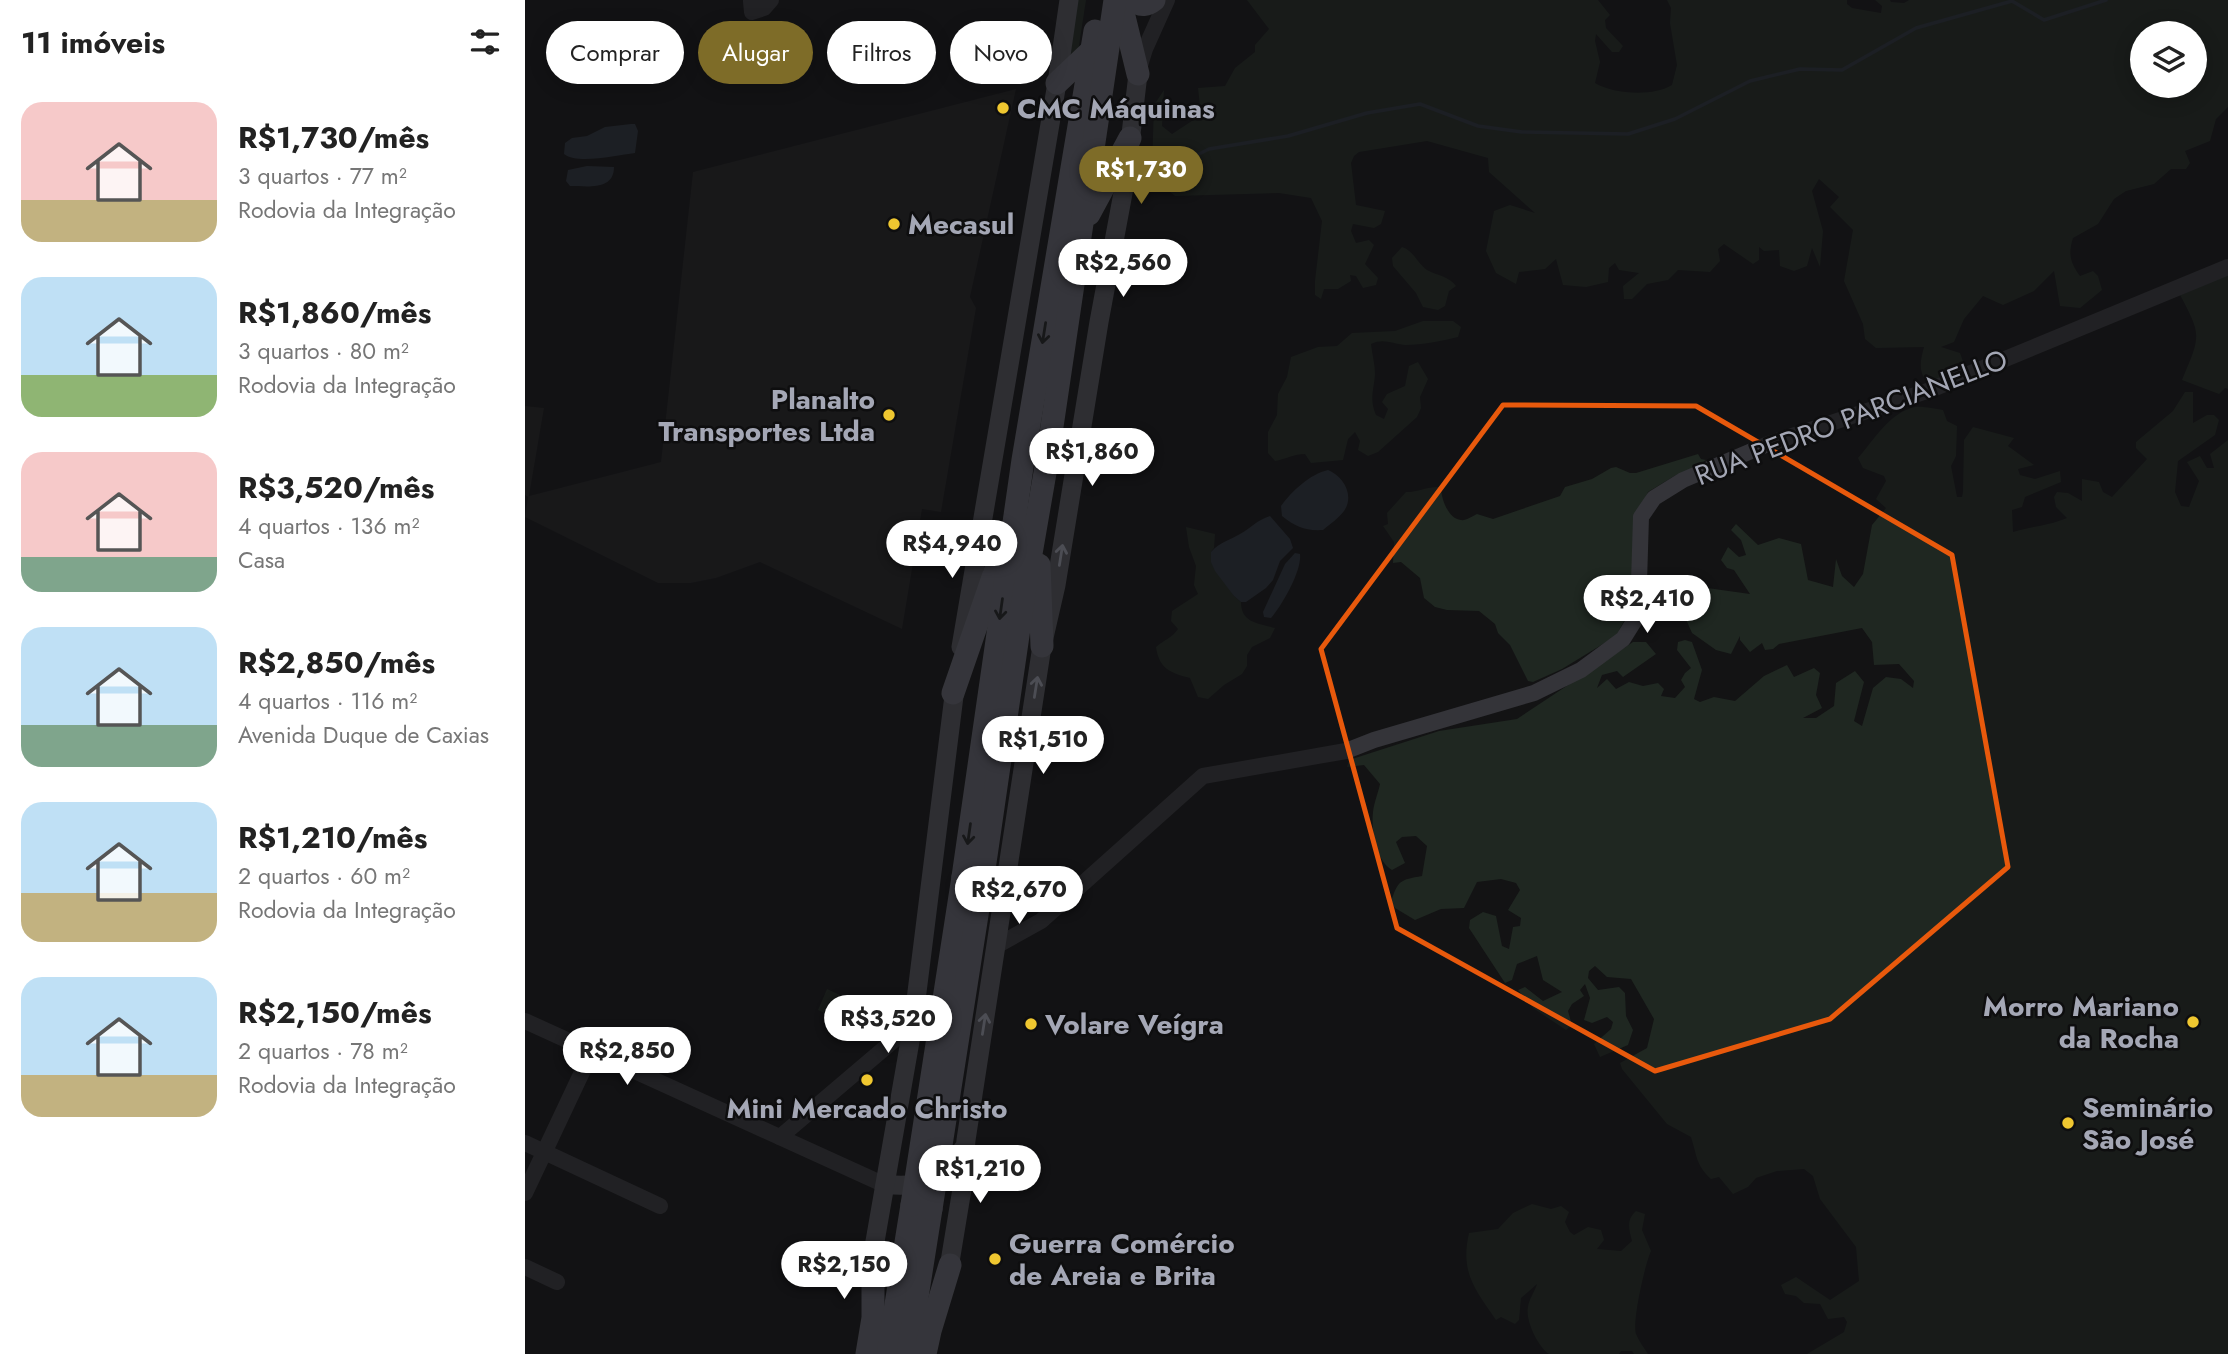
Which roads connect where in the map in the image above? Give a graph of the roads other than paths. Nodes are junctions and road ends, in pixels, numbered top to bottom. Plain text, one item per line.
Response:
1 (753, 0) edge
2 (771, 0) edge
3 (1069, 0) edge
4 (1099, 0) edge
5 (1117, 0) edge
6 (1134, 0) edge
7 (1154, 0) edge
8 (1167, 0) edge
9 (1092, 50) junction
10 (1138, 74) junction
11 (1057, 83) junction
12 (1130, 138) junction
13 (1081, 229) junction
14 (2228, 267) edge
15 (1046, 467) junction
16 (1019, 493) junction
17 (1042, 646) junction
18 (953, 693) junction
19 (972, 880) junction
20 (925, 930) junction
21 (996, 946) junction
22 (525, 1021) edge
23 (913, 1024) junction
24 (592, 1051) junction
25 (780, 1136) junction
26 (966, 1140) junction
27 (525, 1143) edge
28 (544, 1152) junction
29 (885, 1185) junction
30 (525, 1193) edge
31 (660, 1206) dead end
32 (922, 1207) junction
33 (873, 1255) junction
34 (950, 1265) junction
35 (525, 1267) edge
36 (557, 1282) dead end
37 (855, 1354) edge
38 (867, 1354) edge
39 (888, 1354) edge
40 (908, 1354) edge
41 (925, 1354) edge
42 (935, 1354) edge

1 - 2 street
3 - 11 main road
4 - 9 highway
5 - 10 highway
5 - 13 highway
6 - 7 highway
8 - 10 street
9 - 11 highway
9 -> 16 highway
10 - 12 main road
11 - 18 main road
12 - 13 highway
17 -> 12 main road
13 - 15 highway
14 - 21 street, RUA PEDRO PARCIANELLO
15 - 17 highway
15 - 19 highway
16 - 18 highway
16 -> 19 highway
21 -> 17 main road
18 - 20 main road
19 - 32 highway, bridge
20 - 21 main road
20 - 23 main road
26 -> 21 main road
22 - 24 street
23 - 25 street
23 - 29 main road
24 - 25 street
24 - 28 street
25 - 29 street
26 - 29 main road
26 - 34 main road
27 - 28 street
28 - 30 street
28 - 31 street
29 - 33 main road
32 - 39 highway
32 - 40 highway
33 - 37 main road
33 - 38 highway
34 - 41 highway
34 - 42 main road
35 - 36 street

